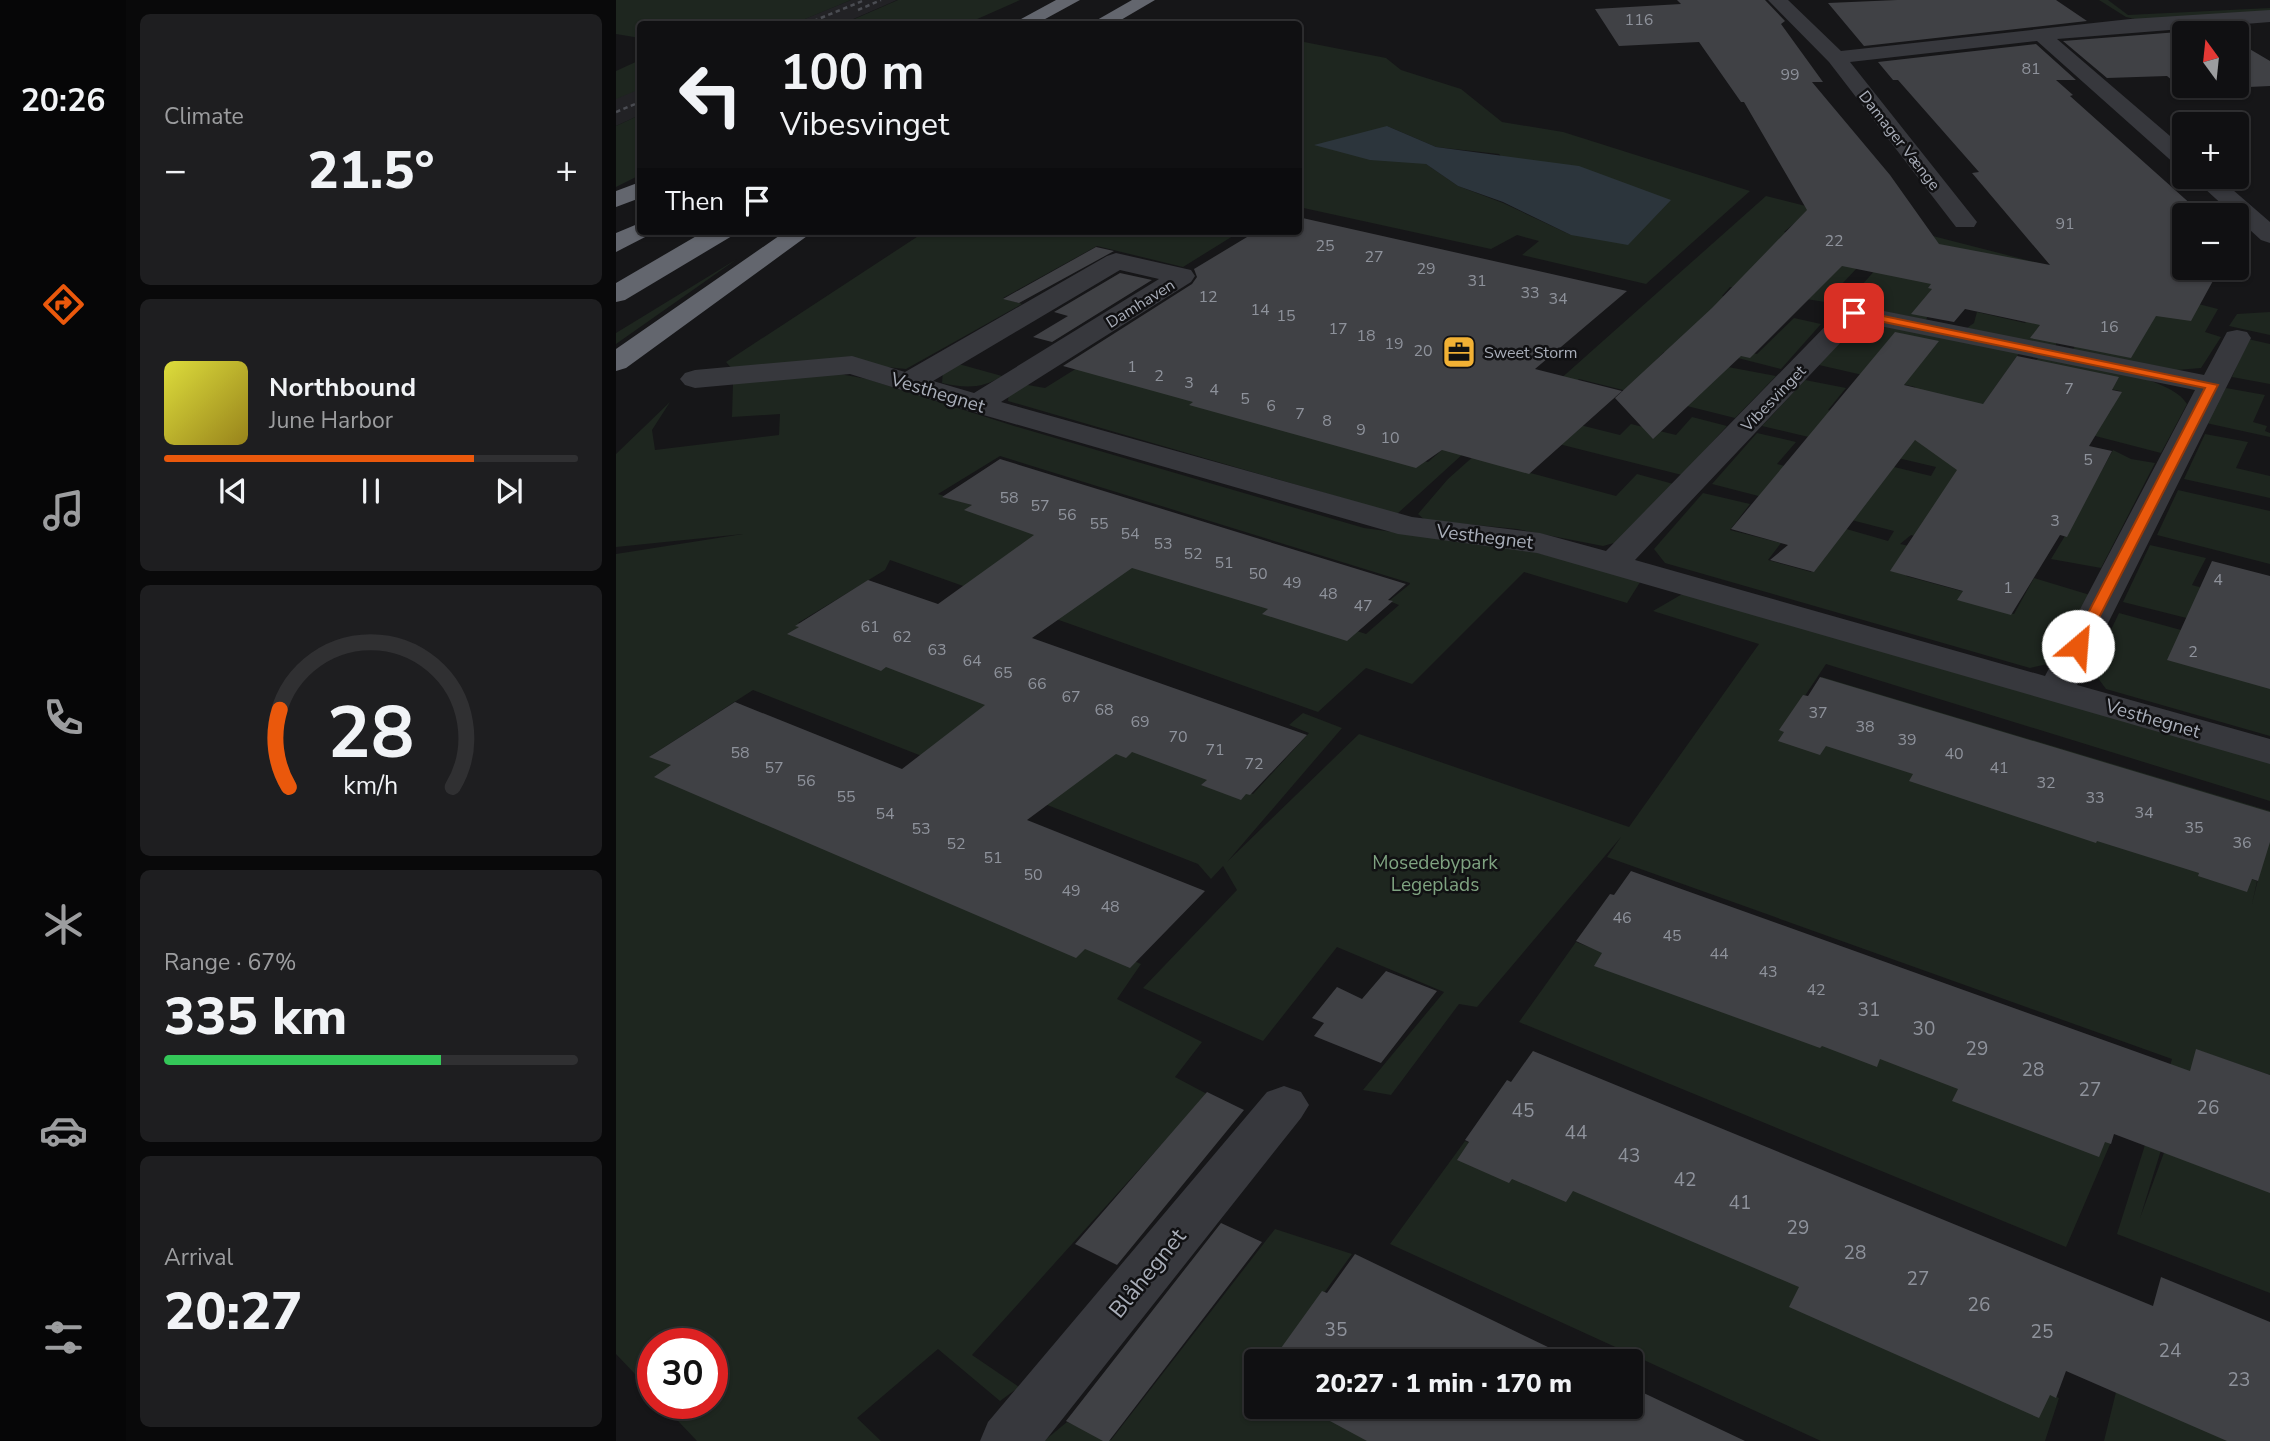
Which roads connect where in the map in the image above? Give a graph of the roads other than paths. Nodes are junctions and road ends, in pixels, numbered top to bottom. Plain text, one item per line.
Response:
1 (1071, 0) edge
2 (1146, 0) edge
3 (1162, 0) edge
4 (1777, 0) edge
5 (2102, 6) dead end
6 (2265, 19) edge
7 (1028, 21) edge
8 (1106, 21) edge
9 (1134, 21) edge
10 (2130, 25) junction
11 (2040, 34) junction
12 (1836, 58) junction
13 (2172, 150) edge
14 (2218, 189) edge
15 (637, 190) edge
16 (616, 200) edge
17 (1965, 222) dead end
18 (637, 232) edge
19 (716, 235) edge
20 (796, 235) edge
21 (2270, 235) edge
22 (616, 244) edge
23 (616, 293) edge
24 (2237, 338) dead end
25 (616, 362) edge
26 (695, 379) dead end
27 (908, 383) junction
28 (2212, 385) junction
29 (977, 404) junction
30 (1613, 564) junction
31 (2056, 690) junction
32 (2270, 752) edge
33 (1284, 1105) dead end
34 (1009, 1441) edge

1 - 7 highway
2 - 8 highway
3 - 9 highway
4 - 12 street, Damager Vænge
5 - 10 street
6 - 10 street
10 - 11 street
11 - 12 street
11 - 13 street
12 - 17 street, Damager Vænge
14 - 21 street
15 - 16 highway
18 - 22 highway
19 - 23 highway
20 - 25 highway
24 - 28 street
26 - 27 street, Vesthegnet
27 - 29 street, Vesthegnet
27 - 29 street, Damhaven
28 - 30 street, Vibesvinget
28 - 31 street
29 - 30 street, Vesthegnet
30 - 31 street, Vesthegnet
31 - 32 street, Vesthegnet
33 - 34 street, Blåhegnet

